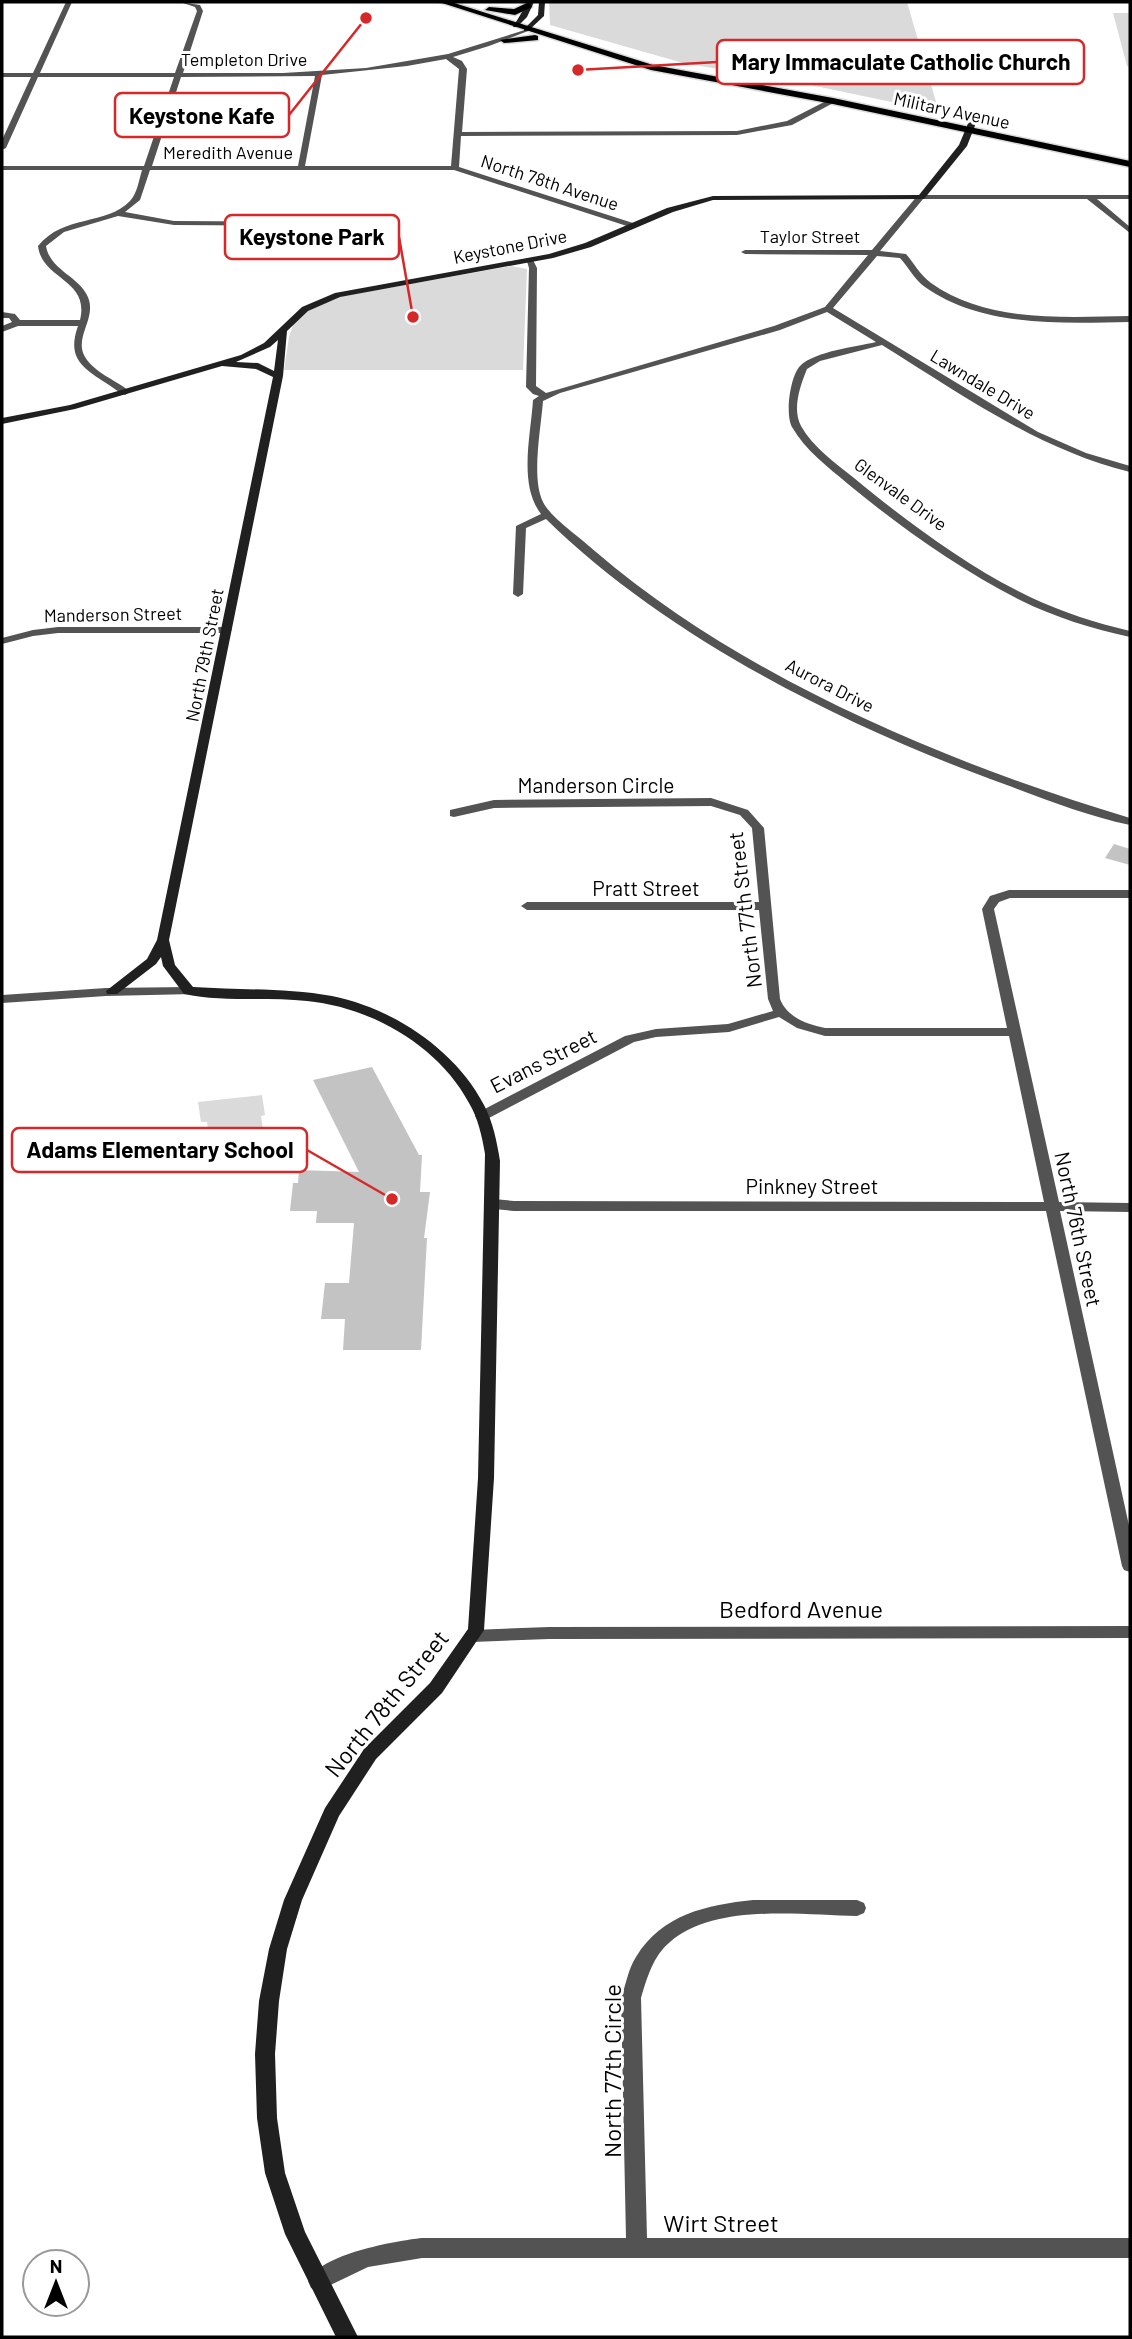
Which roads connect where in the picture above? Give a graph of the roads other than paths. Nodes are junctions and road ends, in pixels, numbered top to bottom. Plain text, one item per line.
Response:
1 (69, 2) edge
2 (183, 2) edge
3 (443, 2) edge
4 (466, 2) edge
5 (542, 2) edge
6 (530, 3) edge
7 (489, 10) junction
8 (524, 25) junction
9 (557, 39) junction
10 (504, 40) junction
11 (483, 46) junction
12 (445, 55) junction
13 (319, 74) junction
14 (2, 75) edge
15 (35, 75) junction
16 (178, 75) junction
17 (833, 101) junction
18 (972, 127) junction
19 (458, 134) junction
20 (2, 148) edge
21 (1130, 157) edge
22 (1130, 164) edge
23 (2, 168) edge
24 (146, 168) junction
25 (301, 168) junction
26 (455, 168) junction
27 (921, 197) junction
28 (1089, 197) junction
29 (1130, 197) edge
30 (117, 213) junction
31 (633, 226) junction
32 (335, 228) dead end
33 (1130, 231) edge
34 (745, 252) dead end
35 (875, 253) junction
36 (530, 260) junction
37 (828, 309) junction
38 (2, 315) edge
39 (1130, 319) edge
40 (17, 323) junction
41 (84, 323) junction
42 (2, 329) edge
43 (283, 332) junction
44 (885, 342) junction
45 (223, 363) junction
46 (278, 376) junction
47 (125, 392) junction
48 (547, 396) junction
49 (2, 421) edge
50 (1130, 469) edge
51 (549, 514) junction
52 (518, 594) dead end
53 (227, 630) junction
54 (1130, 634) edge
55 (2, 641) edge
56 (738, 808) joint
57 (454, 813) dead end
58 (1130, 822) edge
59 (1130, 894) edge
60 (527, 906) dead end
61 (765, 906) junction
62 (163, 940) junction
63 (112, 991) junction
64 (189, 991) junction
65 (2, 999) edge
66 (782, 1012) junction
67 (1014, 1032) junction
68 (482, 1116) junction
69 (494, 1204) junction
70 (1053, 1207) junction
71 (1130, 1207) edge
72 (1130, 1566) edge
73 (1130, 1632) edge
74 (473, 1636) junction
75 (857, 1908) dead end
76 (1130, 2248) edge
77 (637, 2249) junction
78 (318, 2281) junction
79 (347, 2337) edge

1 - 15 street
2 - 16 street
3 - 8 main road, Military Avenue
4 - 7 main road, Military Avenue
5 - 8 street
6 - 7 main road
6 - 8 street
7 - 8 main road, Military Avenue
8 - 9 main road, Military Avenue
8 - 10 street, Templeton Drive
8 - 11 street, Templeton Drive
8 - 18 main road, Military Avenue
9 - 10 main road
9 - 17 main road, Military Avenue
10 - 11 street, Templeton Drive
11 - 12 street, Templeton Drive
12 - 13 street, Templeton Drive
12 - 19 street, North 78th Avenue
13 - 16 street, Templeton Drive
13 - 25 street
14 - 15 street, Templeton Drive
15 - 16 street, Templeton Drive
15 - 20 street
16 - 24 street
17 - 18 main road, Military Avenue
17 - 19 street
18 - 21 main road, Military Avenue
18 - 22 main road, Military Avenue
18 - 27 street
19 - 26 street, North 78th Avenue
23 - 24 street, Meredith Avenue
24 - 25 street, Meredith Avenue
24 - 30 street
25 - 26 street, Meredith Avenue
26 - 31 street, North 78th Avenue
27 - 28 street, Keystone Drive
27 - 31 street, Keystone Drive
27 - 35 street
28 - 29 street, Keystone Drive
28 - 33 street
30 - 32 street
30 - 41 street
31 - 36 street, Keystone Drive
34 - 35 street, Taylor Street
35 - 37 street
35 - 39 street, Taylor Street
36 - 43 street, Keystone Drive
36 - 48 street
37 - 44 street, Lawndale Drive
37 - 48 street
38 - 40 street
40 - 41 street
40 - 42 street
41 - 47 street
43 - 45 street, Keystone Drive
43 - 46 street, North 79th Street
44 - 50 street, Lawndale Drive
44 - 54 street, Glenvale Drive
45 - 46 street
45 - 47 street, Keystone Drive
46 - 53 street, North 79th Street
47 - 49 street, Keystone Drive
48 - 51 street
51 - 52 street
51 - 58 street, Aurora Drive
53 - 55 street, Manderson Street
53 - 62 street, North 79th Street
56 - 57 street, Manderson Circle
56 - 61 street, North 77th Street
59 - 67 street, North 76th Street
60 - 61 street, Pratt Street
61 - 66 street, North 77th Street
62 - 63 street, North 79th Street
62 - 64 street
63 - 64 street, Evans Street
63 - 65 street, Evans Street
64 - 68 street, Evans Street
66 - 67 street
66 - 68 street, Evans Street
67 - 70 street, North 76th Street
68 - 69 street, North 78th Street
69 - 70 street, Pinkney Street
69 - 74 street, North 78th Street
70 - 71 street, Pinkney Street
70 - 72 street, North 76th Street
73 - 74 street, Bedford Avenue
74 - 78 street, North 78th Street
75 - 77 street, North 77th Circle
76 - 77 street, Wirt Street
77 - 78 street, Wirt Street
78 - 79 street, North 78th Street

